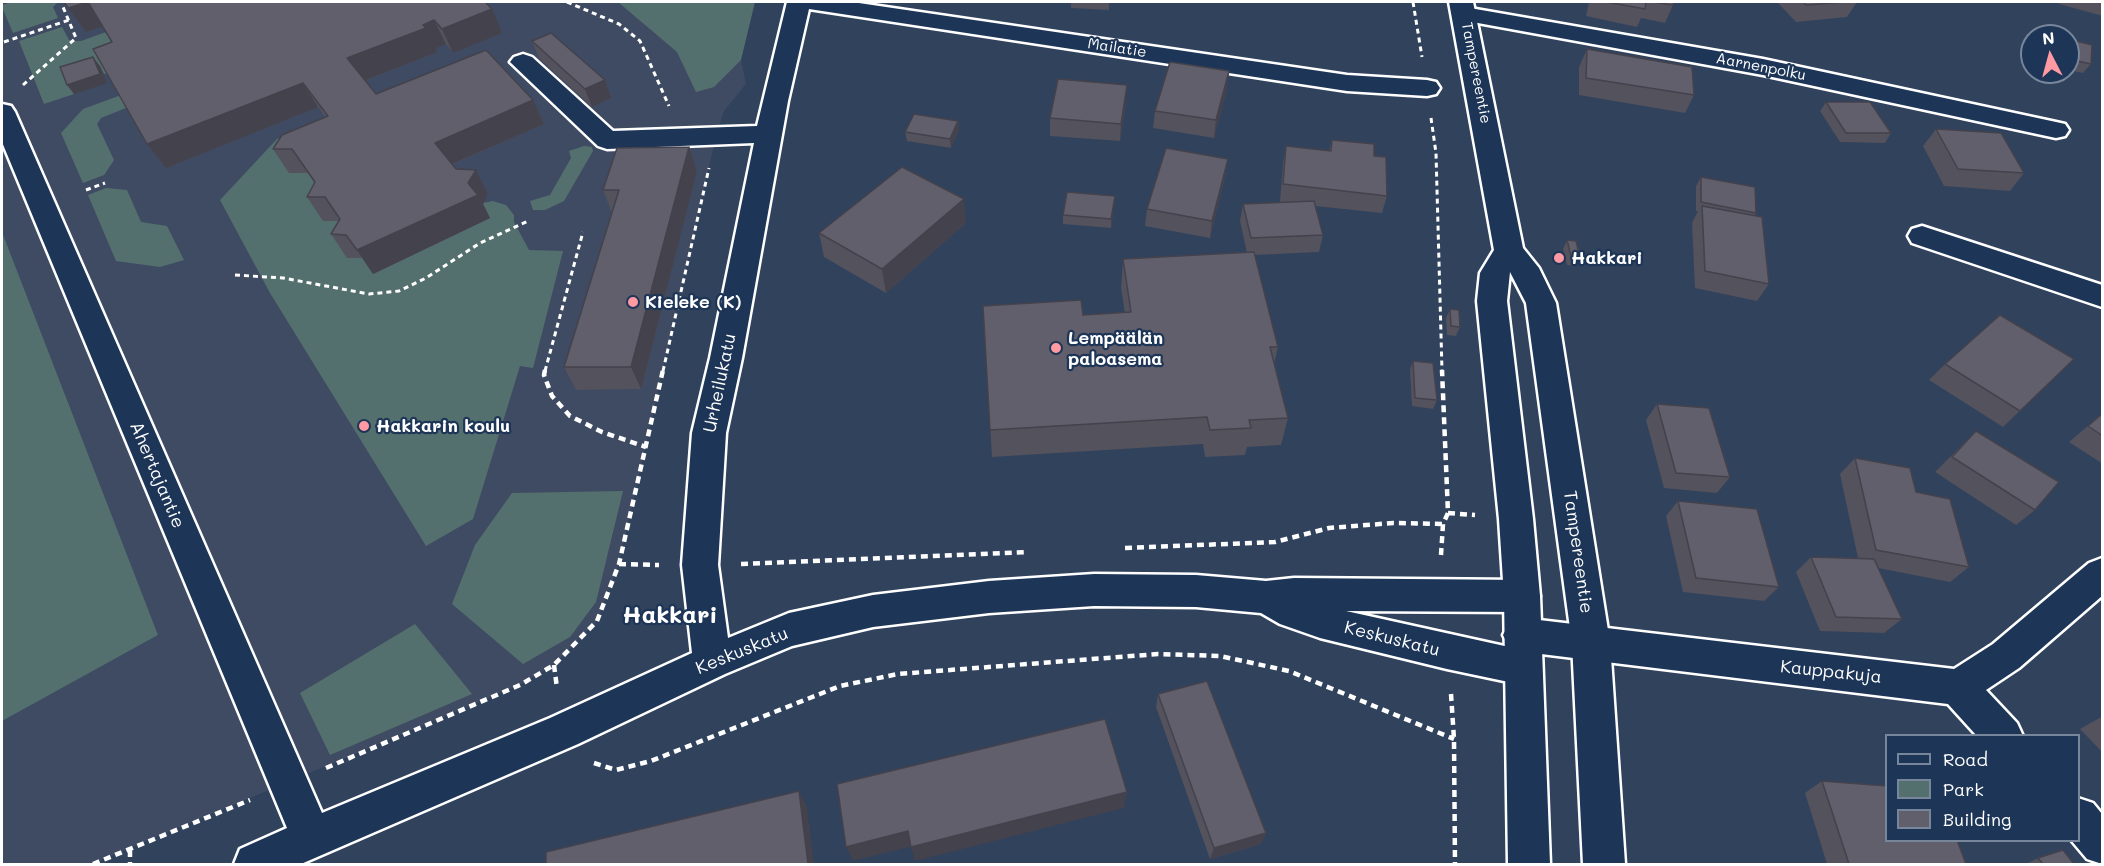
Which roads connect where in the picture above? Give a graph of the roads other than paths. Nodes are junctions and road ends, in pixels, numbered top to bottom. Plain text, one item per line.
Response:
1 (799, 2) edge
2 (808, 2) edge
3 (1463, 8) edge
4 (523, 62) dead end
5 (1427, 88) road end
6 (2, 112) edge
7 (2056, 129) dead end
8 (769, 134) junction
9 (1922, 236) dead end
10 (1509, 250) junction
11 (2103, 296) edge
12 (2103, 574) edge
13 (1266, 597) junction
14 (1522, 597) junction
15 (1591, 643) junction
16 (1523, 651) junction
17 (712, 662) junction
18 (1958, 687) junction
19 (2002, 734) edge
20 (2080, 819) edge
21 (312, 838) junction
22 (2103, 844) edge
23 (255, 864) edge
24 (1529, 864) edge
25 (1604, 864) edge

1 - 8 street, Urheilukatu
2 - 5 street, Mailatie
3 - 7 street, Aarnenpolku
3 - 10 street, Tampereentie
4 - 8 street
6 - 21 street, Ahertajantie
8 - 17 street, Urheilukatu
9 - 11 street
10 - 14 street
10 - 15 street, Tampereentie
12 - 18 street
13 - 14 street, Keskuskatu
13 - 16 street, Keskuskatu
13 - 17 street, Keskuskatu
14 - 16 street
15 - 16 street, Kauppakuja
15 - 18 street, Kauppakuja
15 - 25 street, Tampereentie
16 - 24 street
17 - 21 street, Keskuskatu
18 - 19 street
20 - 22 street
21 - 23 street, Keskuskatu

